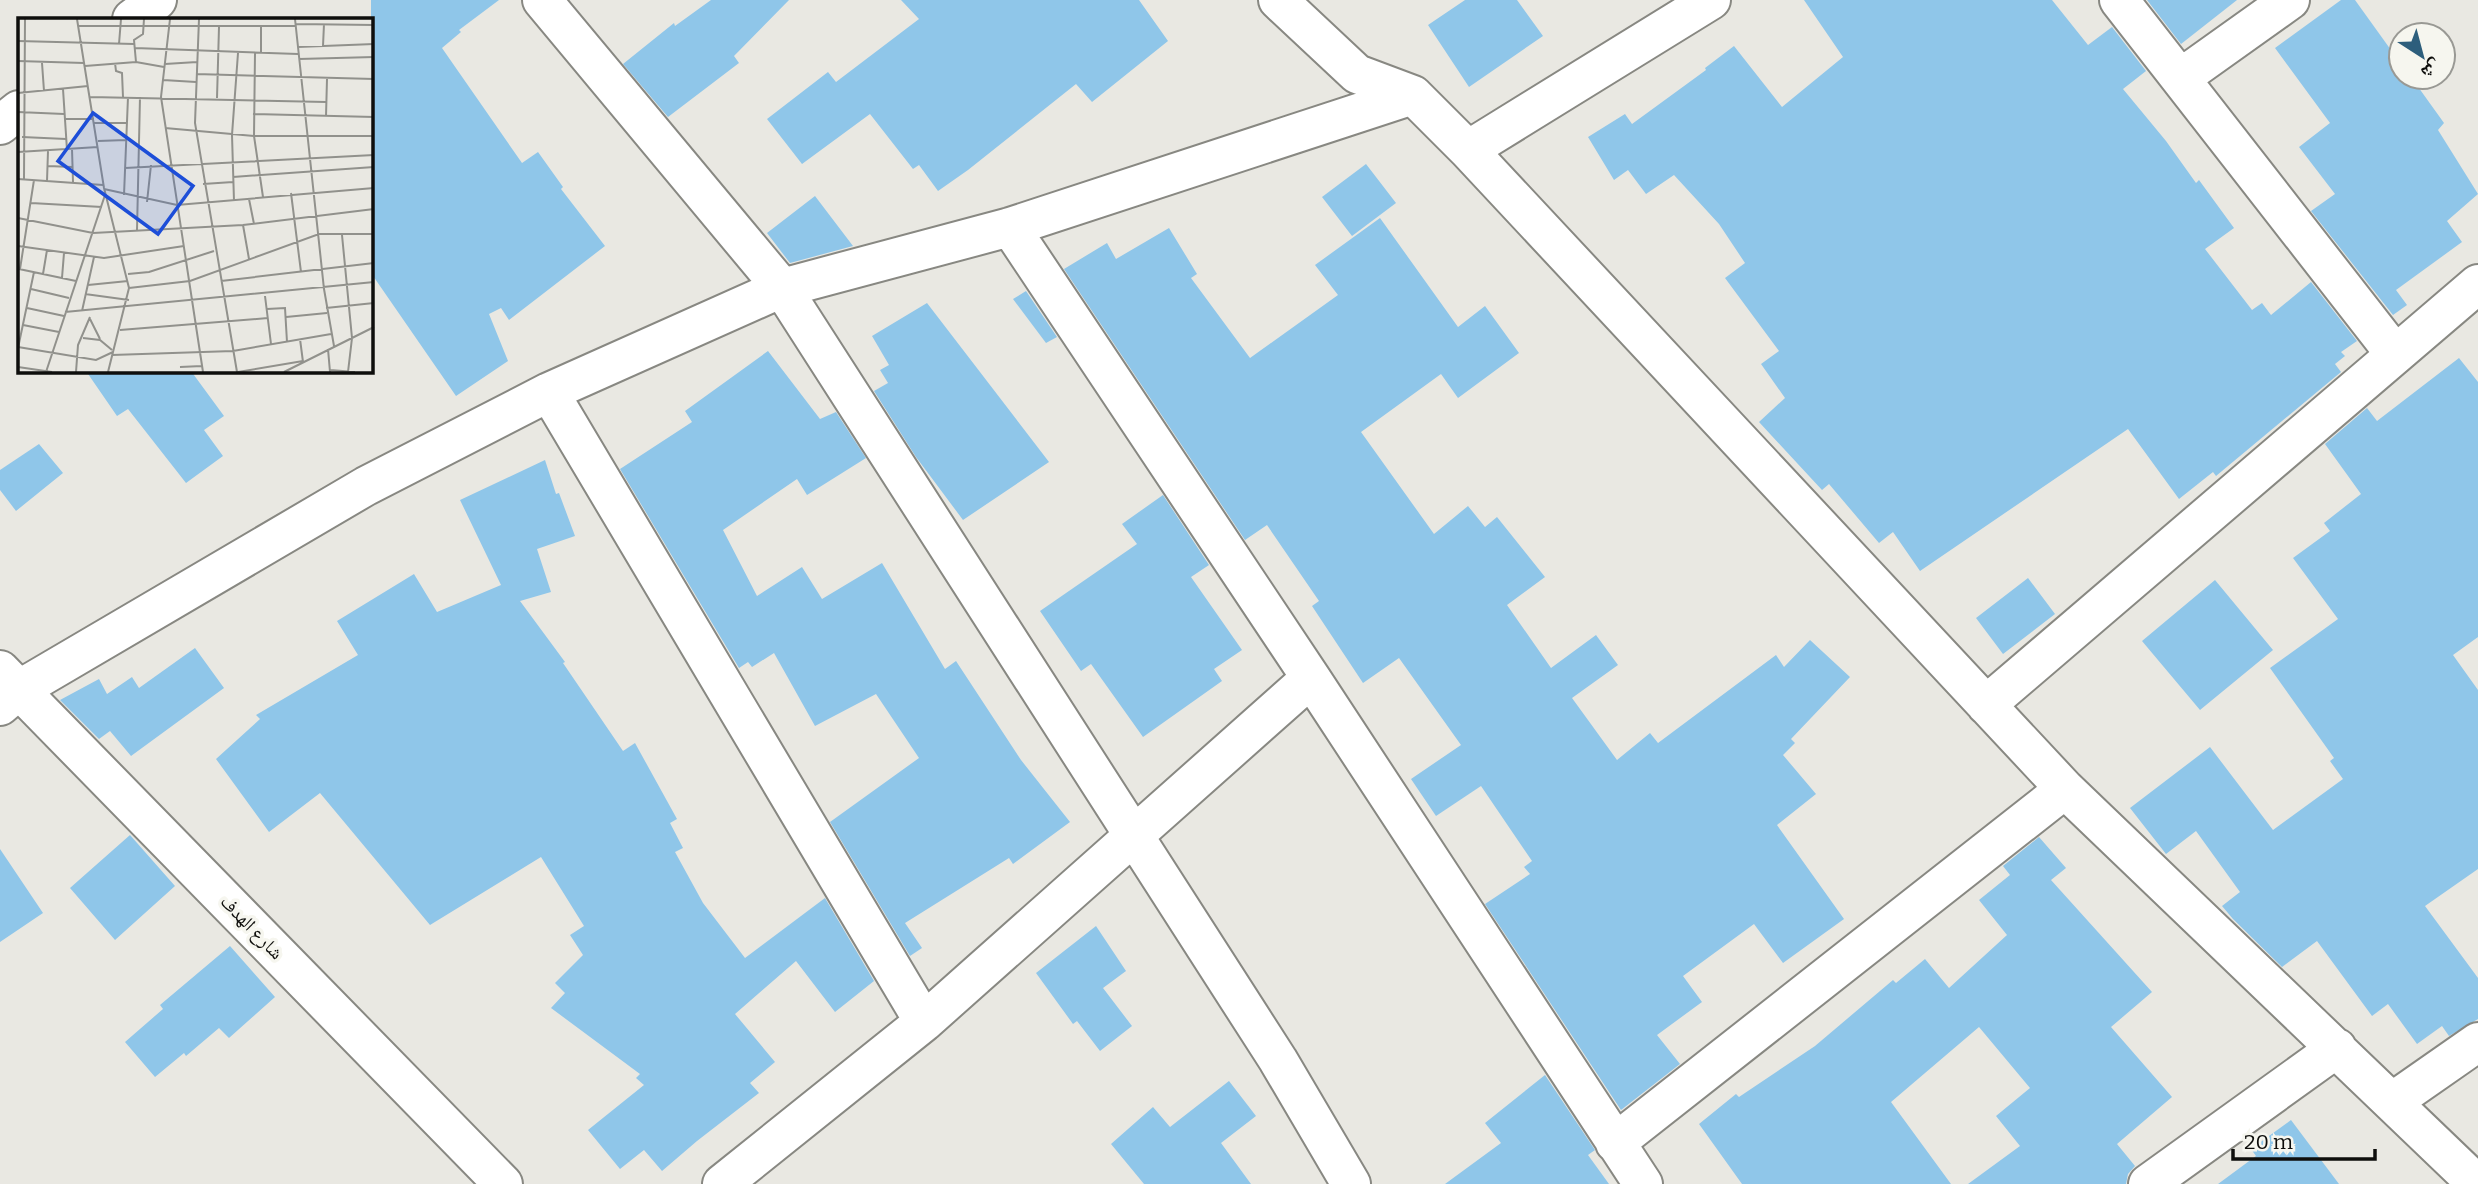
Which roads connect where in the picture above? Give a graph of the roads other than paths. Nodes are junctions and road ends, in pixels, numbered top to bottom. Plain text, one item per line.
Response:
1 (156, 0) edge
2 (542, 0) edge
3 (1278, 0) edge
4 (1320, 0) edge
5 (1711, 0) edge
6 (2119, 0) edge
7 (2290, 0) edge
8 (133, 18) edge
9 (1357, 74) junction
10 (2182, 77) junction
11 (1413, 95) junction
12 (18, 111) edge
13 (0, 125) edge
14 (1468, 150) junction
15 (1010, 227) junction
16 (782, 288) junction
17 (2476, 290) edge
18 (2395, 354) junction
19 (549, 392) junction
20 (1311, 678) junction
21 (7, 688) edge
22 (1986, 705) junction
23 (2065, 789) junction
24 (1134, 837) junction
25 (924, 1022) junction
26 (2478, 1042) edge
27 (2337, 1048) junction
28 (2392, 1102) junction
29 (1615, 1143) junction
30 (503, 1184) edge
31 (722, 1184) edge
32 (1350, 1184) edge
33 (1643, 1184) edge
34 (2148, 1184) edge
35 (2477, 1184) edge

1 - 8 street
2 - 16 street
3 - 9 street
4 - 9 street
5 - 14 street
6 - 10 street
7 - 10 street
9 - 11 street
10 - 18 street
11 - 14 street
11 - 15 street
12 - 13 street
14 - 22 street
15 - 16 street
15 - 20 street
16 - 19 street
16 - 24 street
17 - 18 street
18 - 22 street
19 - 21 street
19 - 25 street
20 - 24 street
20 - 29 street
21 - 30 street, شارع الهدف
22 - 23 street
23 - 27 street
23 - 29 street
24 - 25 street
24 - 32 street
25 - 31 street
26 - 28 street
27 - 28 street
27 - 34 street
28 - 35 street
29 - 33 street

